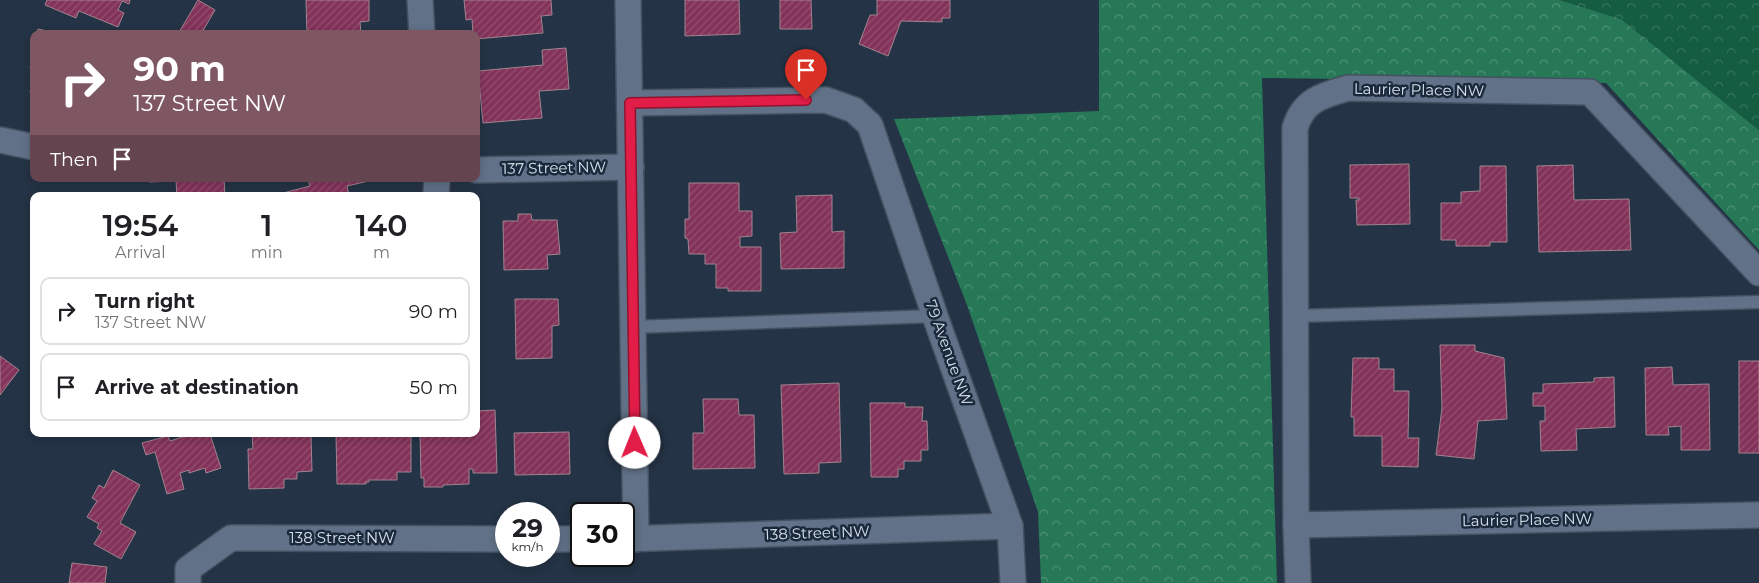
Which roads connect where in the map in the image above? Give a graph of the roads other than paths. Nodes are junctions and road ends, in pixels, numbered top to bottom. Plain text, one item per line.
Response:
1 (420, 0) edge
2 (628, 0) edge
3 (422, 30) edge
4 (630, 103) junction
5 (0, 140) edge
6 (30, 146) edge
7 (631, 167) junction
8 (480, 170) edge
9 (1759, 273) edge
10 (1759, 302) edge
11 (935, 316) junction
12 (1296, 316) junction
13 (633, 327) junction
14 (631, 502) edge
15 (1759, 515) edge
16 (1296, 525) junction
17 (1010, 526) junction
18 (495, 539) edge
19 (635, 539) edge
20 (188, 576) edge
21 (1013, 583) edge
22 (1298, 583) edge

1 - 3 street
2 - 4 street
4 - 7 street
4 - 11 street, 79 Avenue NW
5 - 6 street
7 - 8 street, 137 Street NW
7 - 13 street
9 - 12 street, Laurier Place NW
10 - 12 lane
11 - 13 lane
11 - 17 street, 79 Avenue NW
12 - 16 street, Laurier Place NW
13 - 14 street
15 - 16 street, Laurier Place NW
16 - 22 street, Laurier Place NW
17 - 19 street, 138 Street NW
17 - 21 street, 79 Avenue NW
18 - 20 street, 138 Street NW

